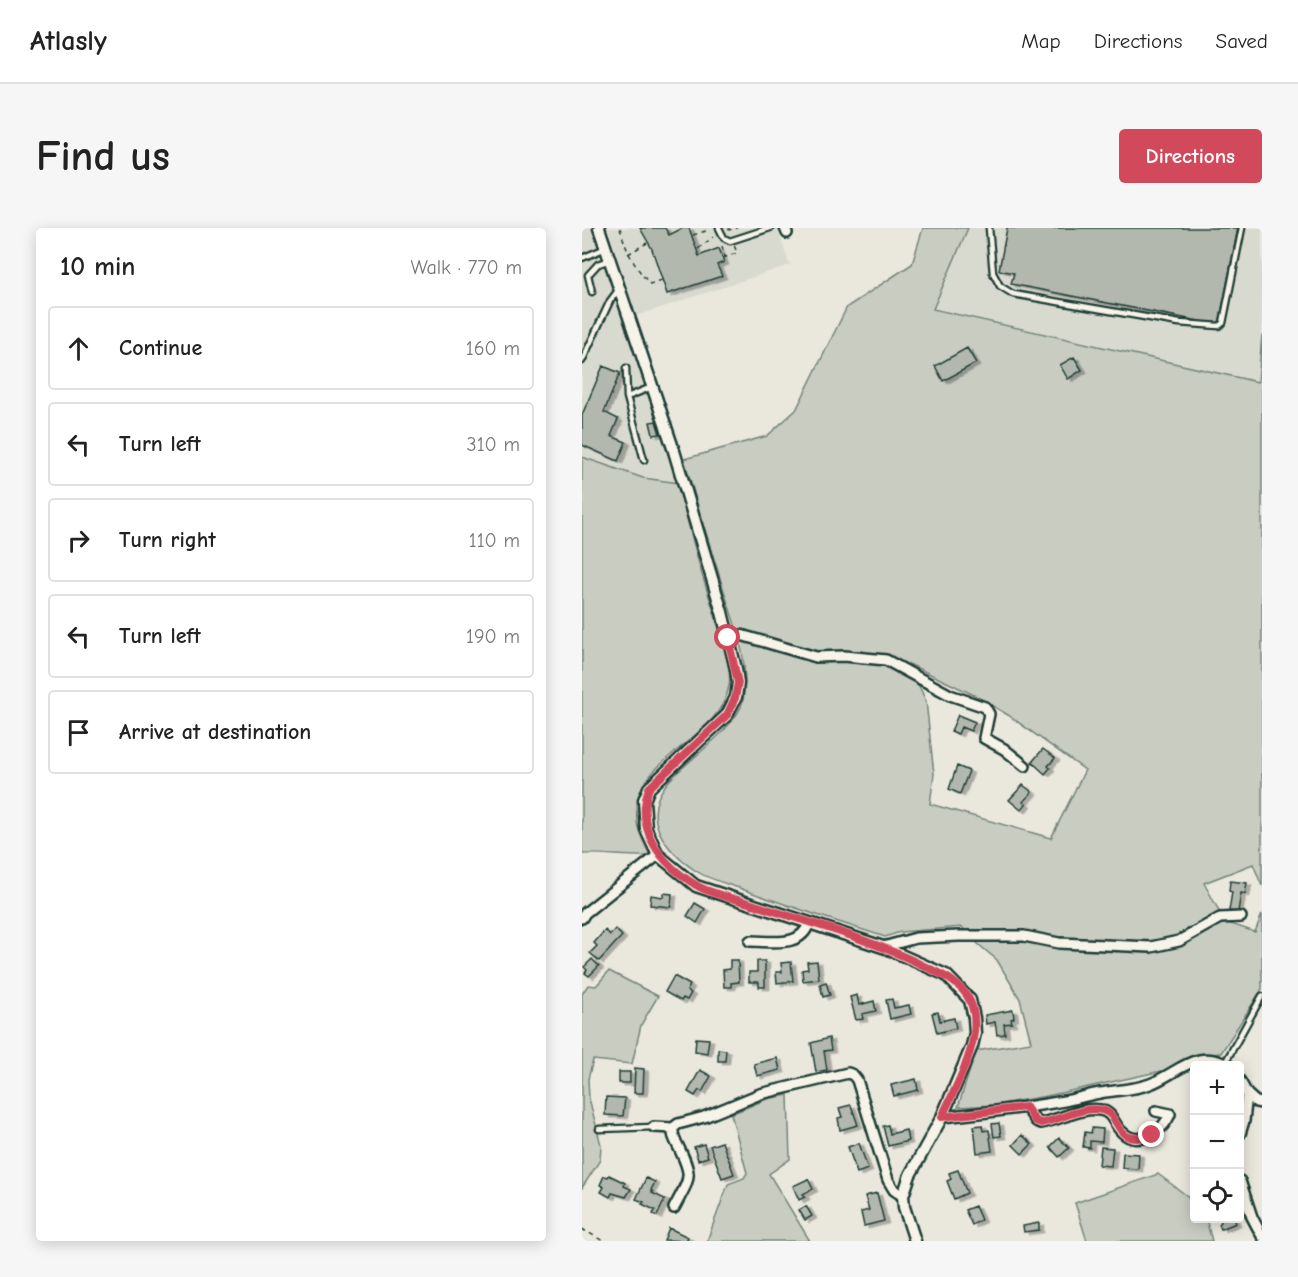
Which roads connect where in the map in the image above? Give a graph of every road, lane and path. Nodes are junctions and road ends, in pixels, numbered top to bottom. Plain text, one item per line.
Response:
1 (599, 228) edge
2 (620, 228) edge
3 (719, 228) edge
4 (729, 228) edge
5 (737, 228) edge
6 (770, 228) edge
7 (989, 228) edge
8 (1242, 228) edge
9 (709, 230) dead end
10 (756, 231) edge
11 (693, 235) dead end
12 (713, 237) dead end
13 (648, 243) dead end
14 (722, 246) dead end
15 (606, 248) junction
16 (698, 249) dead end
17 (628, 254) junction
18 (725, 257) dead end
19 (582, 258) edge
20 (610, 260) junction
21 (662, 280) dead end
22 (619, 289) junction
23 (592, 292) dead end
24 (582, 361) edge
25 (626, 368) dead end
26 (652, 387) junction
27 (627, 397) junction
28 (644, 460) dead end
29 (728, 638) junction
30 (1025, 766) dead end
31 (658, 855) junction
32 (1241, 917) dead end
33 (582, 918) edge
34 (809, 923) junction
35 (750, 941) dead end
36 (883, 947) junction
37 (1262, 996) edge
38 (1193, 1061) edge
39 (1218, 1061) edge
40 (1229, 1061) edge
41 (1190, 1063) edge
42 (1244, 1089) edge
43 (1247, 1094) junction
44 (1262, 1103) edge
45 (1026, 1107) junction
46 (1156, 1111) dead end
47 (942, 1117) junction
48 (1244, 1121) edge
49 (654, 1127) joint
50 (673, 1128) junction
51 (599, 1129) dead end
52 (1244, 1195) edge
53 (903, 1196) junction
54 (674, 1208) dead end
55 (582, 1229) edge
56 (1262, 1236) edge
57 (603, 1241) edge
58 (915, 1241) edge

1 - 15 street
2 - 17 path
3 - 10 lane
4 - 5 path
6 - 10 lane
7 - 8 lane
9 - 11 path
12 - 16 path
13 - 17 path
14 - 18 path
15 - 19 lane
15 - 20 street
17 - 21 path
20 - 22 street
20 - 23 lane
22 - 24 lane
22 - 26 street
25 - 27 lane
26 - 27 lane
26 - 29 street
27 - 28 lane
29 - 30 street
29 - 31 street
31 - 33 street
31 - 34 street
32 - 36 street
34 - 35 street
34 - 36 street
36 - 47 street
37 - 40 lane
38 - 39 street
41 - 45 street
42 - 43 street
43 - 44 street
43 - 48 street
45 - 46 street
45 - 47 street
47 - 53 street
49 - 50 street
49 - 51 lane
50 - 53 street
50 - 54 street
52 - 56 street
53 - 58 street
55 - 57 path

